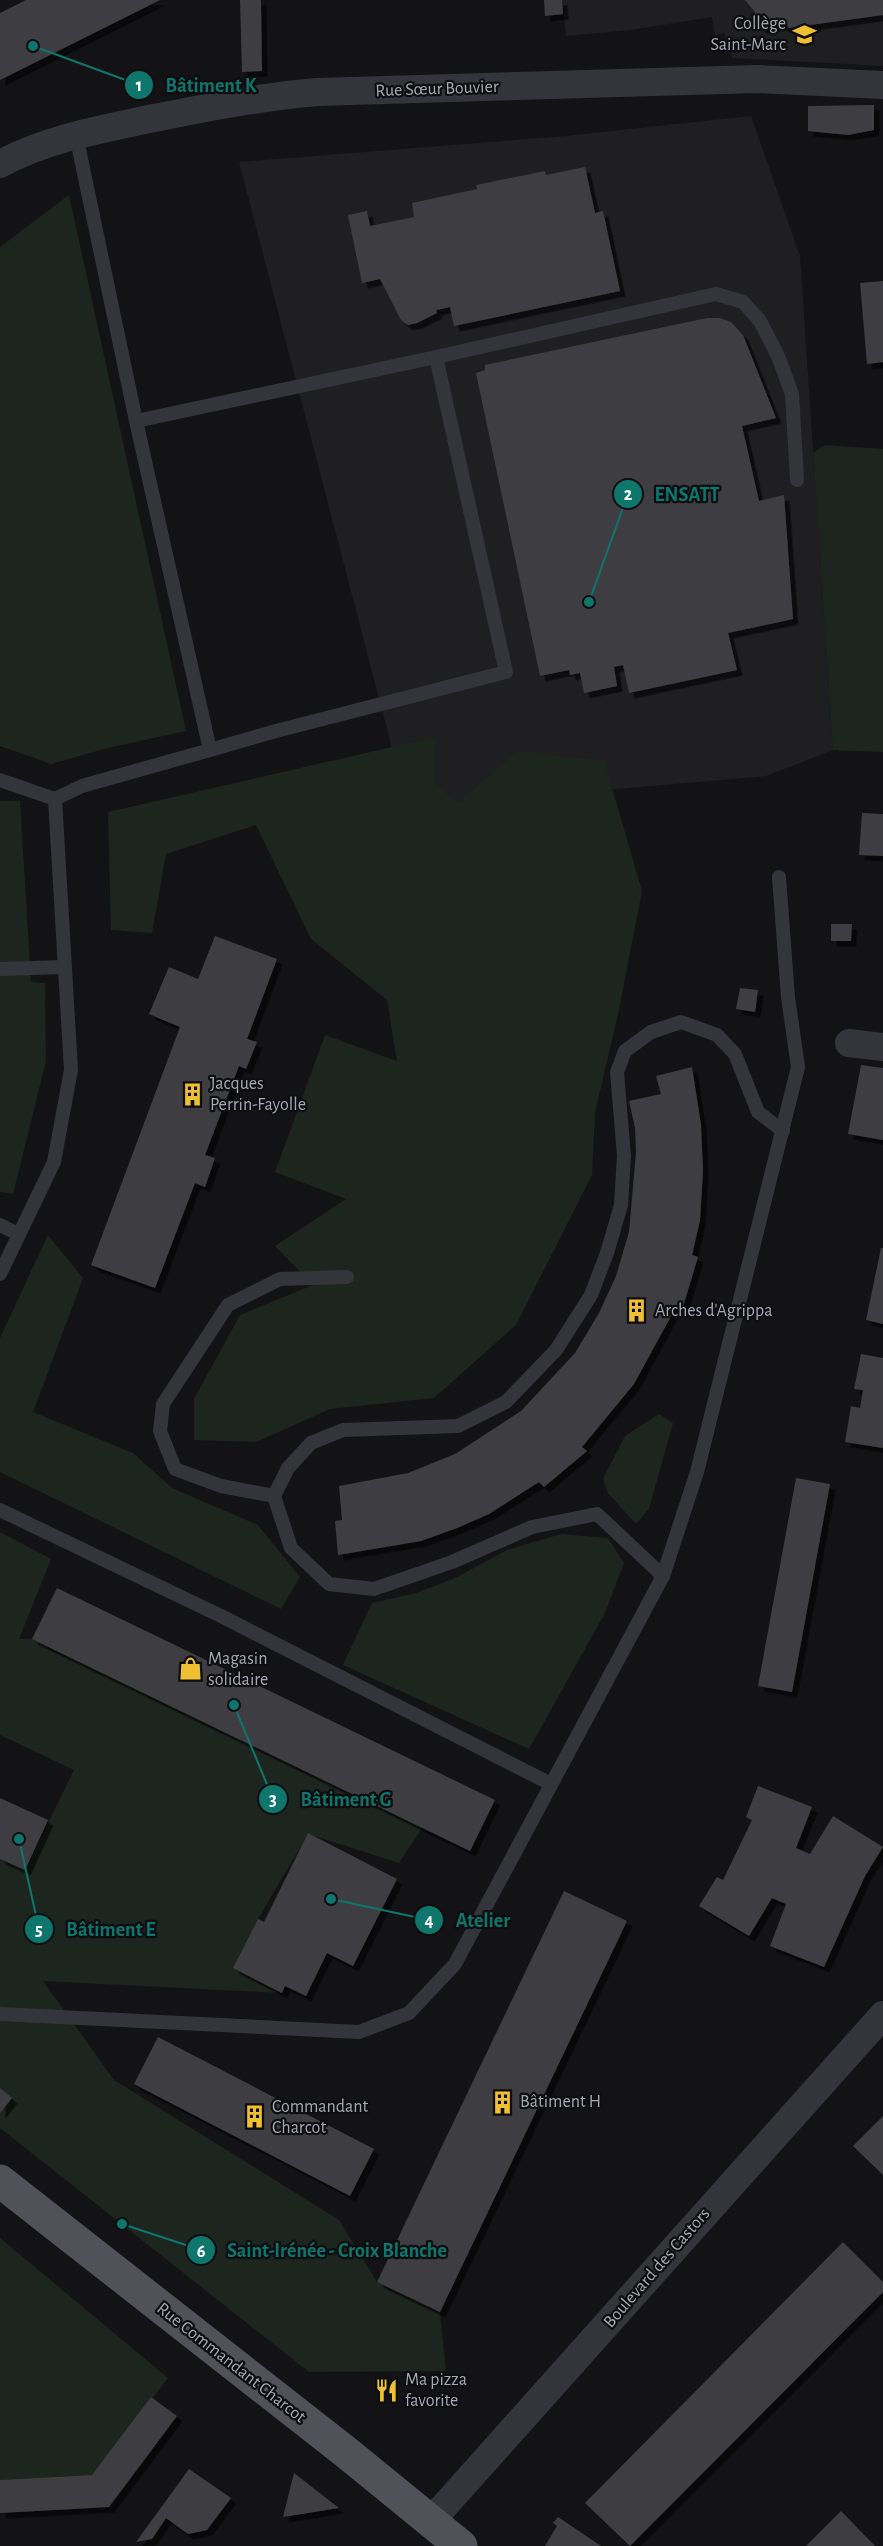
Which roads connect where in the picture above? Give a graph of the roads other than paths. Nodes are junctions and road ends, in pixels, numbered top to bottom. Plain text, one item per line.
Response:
1 (883, 85) edge
2 (76, 135) junction
3 (0, 164) edge
4 (436, 357) junction
5 (136, 421) junction
6 (797, 480) dead end
7 (210, 750) junction
8 (0, 780) edge
9 (55, 800) junction
10 (779, 877) dead end
11 (64, 967) junction
12 (0, 969) edge
13 (849, 1043) dead end
14 (883, 1047) edge
15 (783, 1131) junction
16 (0, 1225) edge
17 (18, 1234) junction
18 (0, 1274) edge
19 (347, 1277) dead end
20 (274, 1496) junction
21 (0, 1510) edge
22 (663, 1576) junction
23 (551, 1784) junction
24 (0, 2014) edge
25 (883, 2015) edge
26 (0, 2181) edge
27 (431, 2521) junction
28 (461, 2546) edge

1 - 2 street, Rue Sœur Bouvier
2 - 3 street, Rue Sœur Bouvier
2 - 5 lane
4 - 5 lane
4 - 6 lane
4 - 7 lane
5 - 7 lane
7 - 9 lane
8 - 9 lane
9 - 11 lane
10 - 15 lane
11 - 12 lane
11 - 17 lane
13 - 14 street
15 - 20 lane
15 - 22 lane
16 - 17 lane
17 - 18 lane
19 - 20 lane
20 - 22 lane
21 - 23 lane
22 - 23 lane
23 - 24 lane
25 - 27 street, Boulevard des Castors
26 - 27 main road, Rue Commandant Charcot
27 - 28 main road, Rue Commandant Charcot

